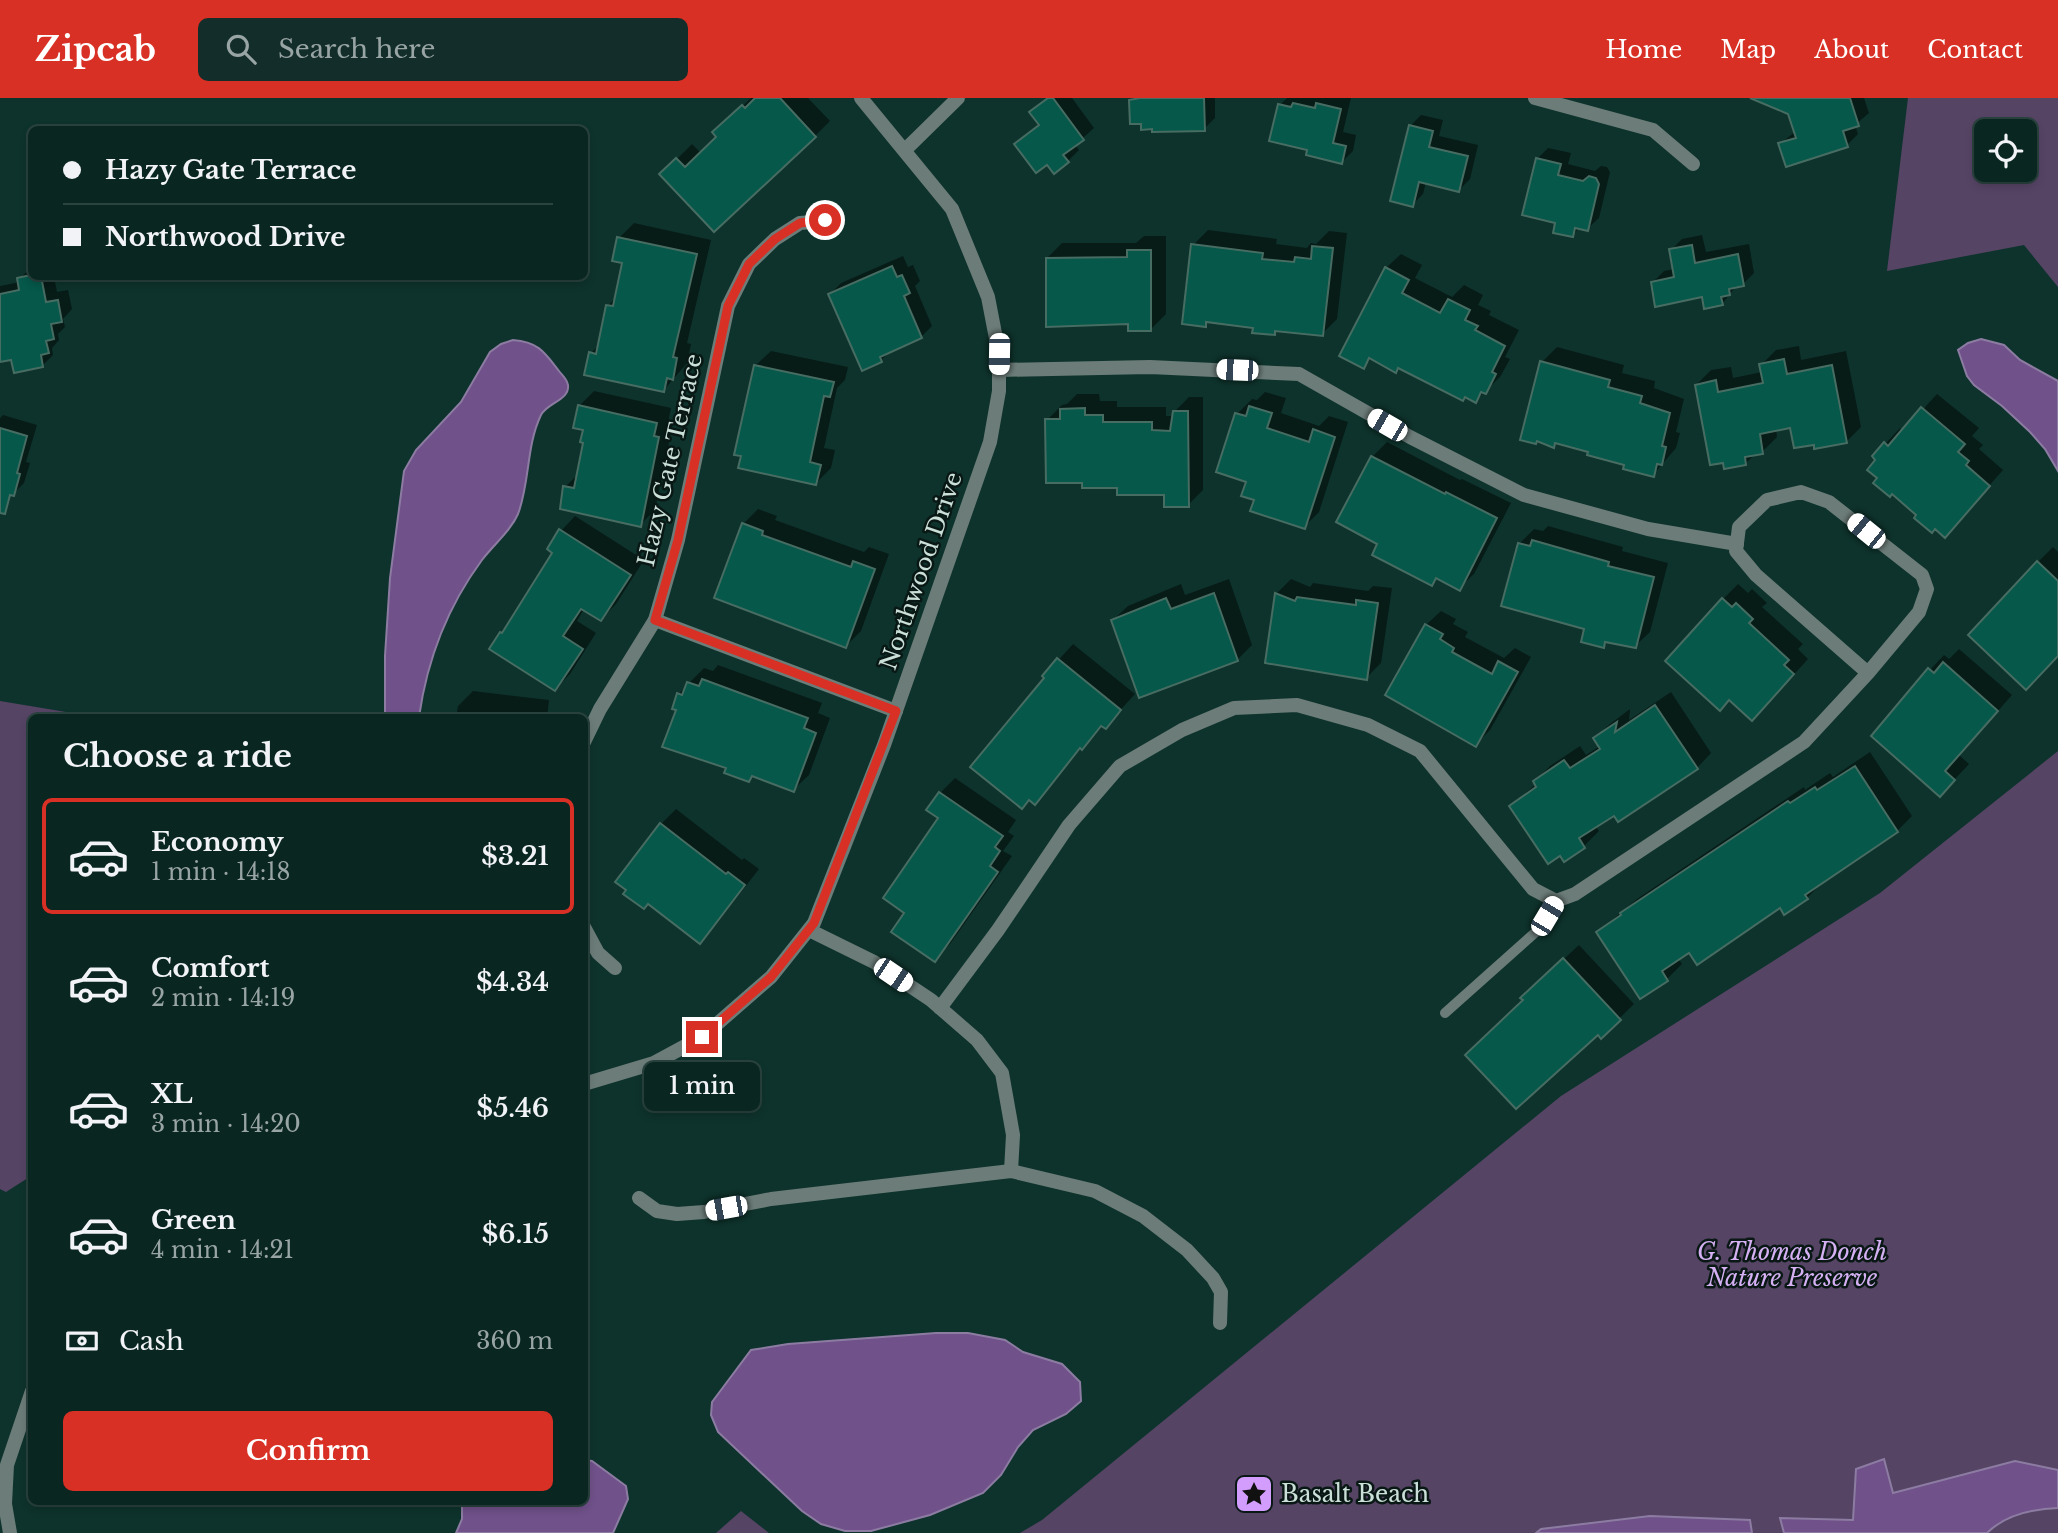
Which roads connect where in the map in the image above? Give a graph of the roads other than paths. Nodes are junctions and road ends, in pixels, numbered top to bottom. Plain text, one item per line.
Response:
1 (861, 98) edge
2 (958, 98) edge
3 (1535, 98) edge
4 (905, 150) junction
5 (1693, 164) dead end
6 (825, 220) dead end
7 (999, 370) junction
8 (1737, 544) junction
9 (655, 620) junction
10 (1868, 673) junction
11 (896, 711) junction
12 (588, 734) edge
13 (1556, 901) junction
14 (809, 930) junction
15 (588, 934) edge
16 (615, 968) dead end
17 (940, 1008) junction
18 (1445, 1013) dead end
19 (588, 1083) edge
20 (1011, 1171) junction
21 (639, 1198) dead end
22 (1220, 1323) dead end
23 (28, 1403) edge
24 (3, 1504) edge
25 (10, 1533) edge

1 - 4 street, Northwood Drive
2 - 4 street
3 - 5 street
4 - 7 street, Northwood Drive
6 - 9 street, Hazy Gate Terrace
7 - 8 street
7 - 11 street, Northwood Drive
8 - 10 street
8 - 10 street
9 - 11 street
9 - 12 street, Hazy Gate Terrace
10 - 13 street
11 - 14 street, Northwood Drive
13 - 17 street
13 - 18 lane
14 - 17 street
14 - 19 street, Northwood Drive
15 - 16 street
17 - 20 street
20 - 21 street
20 - 22 street
23 - 24 street
24 - 25 street

